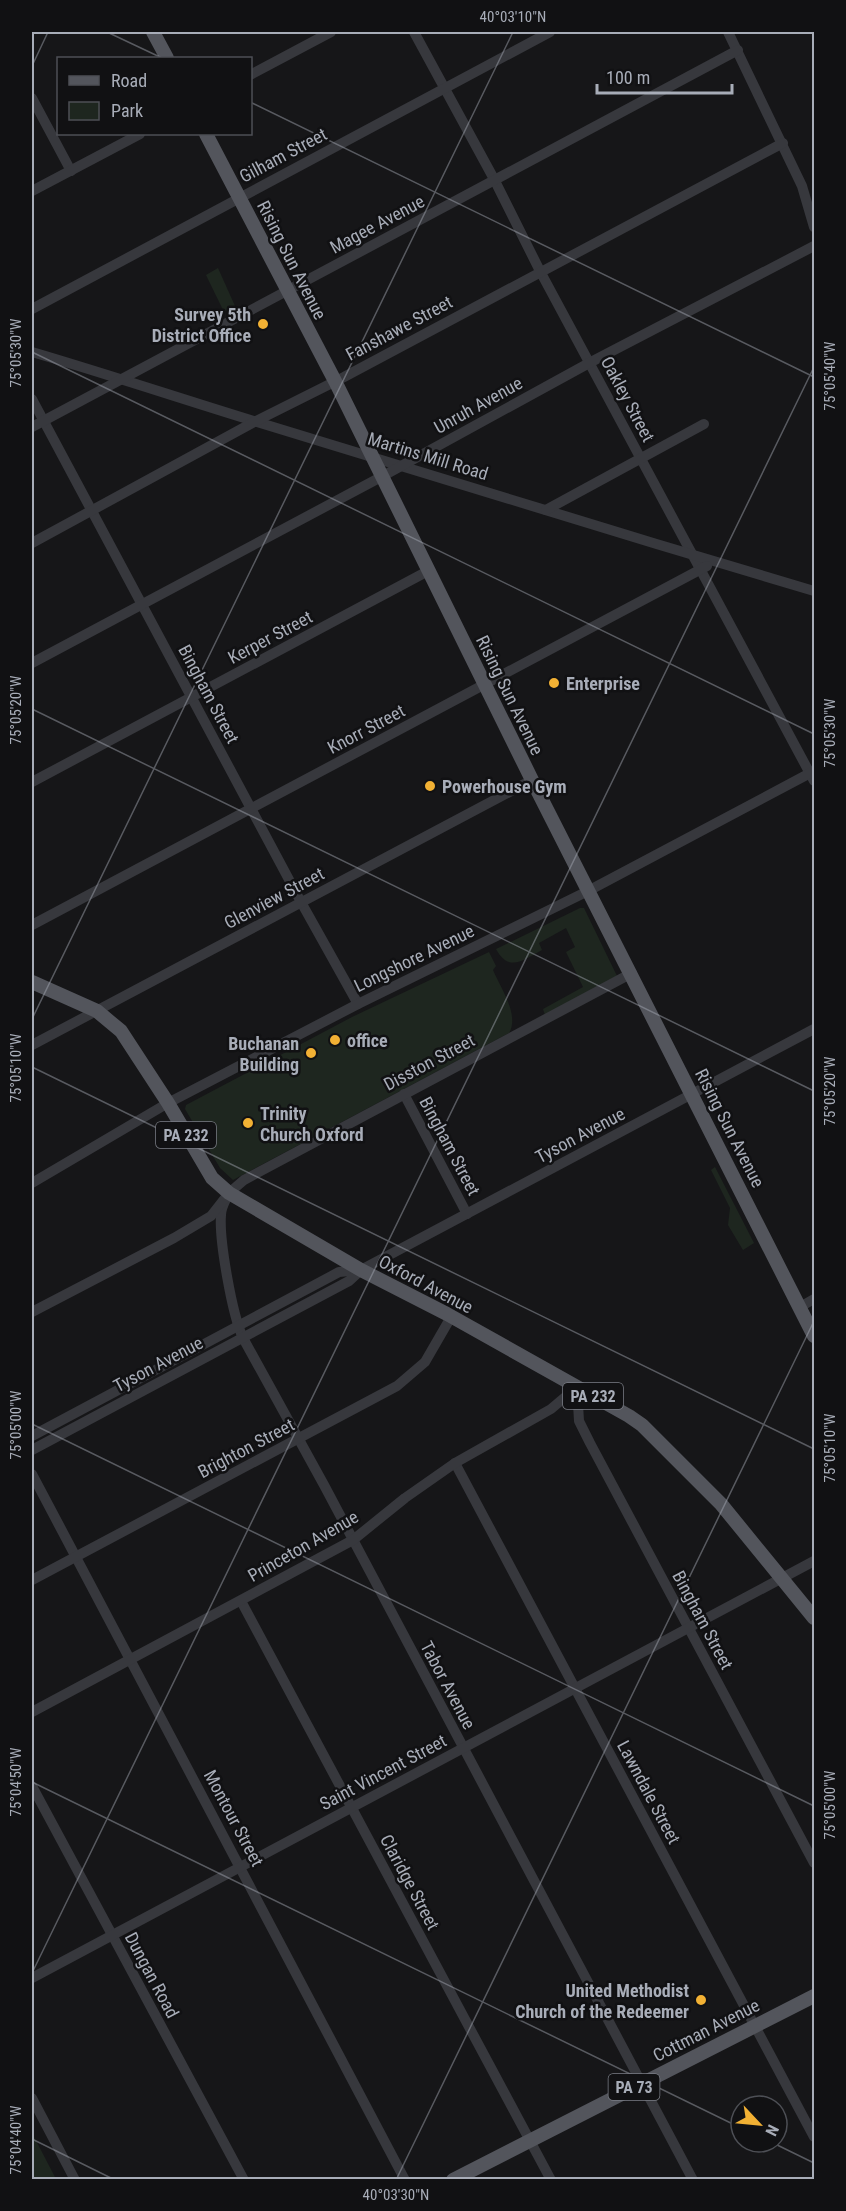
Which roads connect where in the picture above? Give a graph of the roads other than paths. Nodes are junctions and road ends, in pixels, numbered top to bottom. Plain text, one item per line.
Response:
1 (331, 32) edge
2 (414, 32) edge
3 (550, 32) edge
4 (728, 32) edge
5 (158, 33) edge
6 (738, 51) junction
7 (167, 57) edge
8 (252, 74) edge
9 (445, 88) junction
10 (32, 98) edge
11 (138, 135) edge
12 (207, 135) edge
13 (783, 143) junction
14 (71, 171) junction
15 (494, 179) junction
16 (32, 191) edge
17 (240, 197) junction
18 (814, 227) edge
19 (814, 246) edge
20 (540, 271) junction
21 (287, 291) junction
22 (32, 309) edge
23 (32, 352) edge
24 (591, 362) junction
25 (121, 378) junction
26 (335, 381) junction
27 (32, 399) edge
28 (42, 421) junction
29 (256, 422) junction
30 (704, 424) dead end
31 (32, 427) edge
32 (371, 456) junction
33 (640, 458) junction
34 (403, 465) junction
35 (381, 477) junction
36 (91, 510) junction
37 (546, 510) junction
38 (32, 543) edge
39 (695, 556) junction
40 (715, 562) junction
41 (702, 569) junction
42 (428, 571) junction
43 (814, 591) edge
44 (142, 603) junction
45 (32, 663) edge
46 (486, 684) junction
47 (192, 697) junction
48 (814, 775) edge
49 (532, 780) junction
50 (32, 782) edge
51 (251, 809) junction
52 (588, 891) junction
53 (301, 903) junction
54 (32, 925) edge
55 (632, 973) junction
56 (32, 982) edge
57 (358, 1004) junction
58 (97, 1011) junction
59 (814, 1029) edge
60 (32, 1045) edge
61 (404, 1094) junction
62 (692, 1094) junction
63 (168, 1102) junction
64 (32, 1183) edge
65 (229, 1193) junction
66 (467, 1214) junction
67 (361, 1270) junction
68 (814, 1299) edge
69 (800, 1307) junction
70 (32, 1312) edge
71 (451, 1317) junction
72 (237, 1326) junction
73 (814, 1336) edge
74 (243, 1338) junction
75 (127, 1385) junction
76 (577, 1387) junction
77 (133, 1397) junction
78 (32, 1436) edge
79 (298, 1439) junction
80 (32, 1450) edge
81 (455, 1463) junction
82 (32, 1474) edge
83 (353, 1540) junction
84 (75, 1556) junction
85 (814, 1561) edge
86 (782, 1578) junction
87 (32, 1580) edge
88 (241, 1601) junction
89 (814, 1618) edge
90 (688, 1627) junction
91 (130, 1660) junction
92 (575, 1688) junction
93 (32, 1712) edge
94 (464, 1748) junction
95 (32, 1786) edge
96 (352, 1807) junction
97 (814, 1863) edge
98 (241, 1866) junction
99 (112, 1935) junction
100 (32, 1978) edge
101 (814, 1996) edge
102 (756, 2025) junction
103 (642, 2083) junction
104 (32, 2098) edge
105 (814, 2137) edge
106 (529, 2140) junction
107 (75, 2180) edge
108 (244, 2180) edge
109 (405, 2180) edge
110 (453, 2180) edge
111 (551, 2180) edge
112 (693, 2180) edge

1 - 8 street
2 - 9 street, Oakley Street
3 - 9 street, Gilham Street
4 - 6 street
5 - 7 main road
6 - 13 street
6 - 15 street, Magee Avenue
9 - 15 street, Oakley Street
9 - 17 street, Gilham Street
10 - 14 street
11 - 14 street
12 - 17 main road, Rising Sun Avenue
13 - 18 street
13 - 20 street, Fanshawe Street
14 - 16 street
15 - 20 street, Oakley Street
15 - 21 street, Magee Avenue
17 - 21 main road, Rising Sun Avenue
17 - 22 street, Gilham Street
19 - 24 street, Unruh Avenue
20 - 24 street, Oakley Street
20 - 26 street, Fanshawe Street
21 - 25 street, Magee Avenue
21 - 26 main road, Rising Sun Avenue
23 - 25 street, Martins Mill Road
24 - 33 street, Oakley Street
24 - 34 street, Unruh Avenue
25 - 28 street, Magee Avenue
25 - 29 street, Martins Mill Road
26 - 29 street, Fanshawe Street
26 - 32 main road, Rising Sun Avenue
27 - 28 street, Bingham Street
28 - 31 street, Magee Avenue
28 - 36 street, Bingham Street
29 - 32 street, Martins Mill Road
29 - 36 street, Fanshawe Street
30 - 33 street
32 - 34 street, Martins Mill Road
32 - 35 main road, Rising Sun Avenue
33 - 37 street
33 - 39 street, Oakley Street
34 - 35 street, Unruh Avenue
34 - 37 street, Martins Mill Road
35 - 42 main road, Rising Sun Avenue
35 - 44 street, Unruh Avenue
36 - 38 street, Fanshawe Street
36 - 44 street, Bingham Street
37 - 39 street, Martins Mill Road
39 - 40 street, Martins Mill Road
39 - 41 street, Oakley Street
40 - 41 street, Knorr Street
40 - 43 street, Martins Mill Road
41 - 46 street, Knorr Street
41 - 48 street, Oakley Street
42 - 46 main road, Rising Sun Avenue
42 - 47 street, Kerper Street
44 - 45 street, Unruh Avenue
44 - 47 street, Bingham Street
46 - 49 main road, Rising Sun Avenue
46 - 51 street, Knorr Street
47 - 50 street, Kerper Street
47 - 51 street, Bingham Street
48 - 52 street, Longshore Avenue
49 - 52 main road, Rising Sun Avenue
49 - 53 street, Glenview Street
51 - 53 street, Bingham Street
51 - 54 street, Knorr Street
52 - 55 main road, Rising Sun Avenue
52 - 57 street, Longshore Avenue
53 - 57 street, Bingham Street
53 - 58 street, Glenview Street
55 - 61 street, Disston Street
55 - 62 main road, Rising Sun Avenue
56 - 58 main road, Oxford Avenue / PA 232
57 - 63 street, Longshore Avenue
58 - 60 street, Glenview Street
58 - 63 main road, Oxford Avenue / PA 232
59 - 62 street, Tyson Avenue
61 - 65 street, Disston Street
61 - 66 street, Bingham Street
62 - 66 street, Tyson Avenue
62 - 69 main road, Rising Sun Avenue
63 - 64 street, Longshore Avenue
63 - 65 main road, Oxford Avenue / PA 232
65 - 67 main road, Oxford Avenue / PA 232
65 - 70 street, Disston Street
65 - 72 street, Tabor Avenue
66 - 67 street, Tyson Avenue
67 - 71 main road, Oxford Avenue / PA 232
67 - 72 street, Tyson Avenue
67 - 74 street, Tyson Avenue
68 - 69 street
69 - 73 main road, Rising Sun Avenue
71 - 76 main road, Oxford Avenue / PA 232
71 - 79 street, Brighton Street
72 - 74 street, Tabor Avenue
72 - 75 street, Tyson Avenue
74 - 77 street, Tyson Avenue
74 - 79 street, Tabor Avenue
75 - 77 street
75 - 78 street, Tyson Avenue
76 - 81 street, Princeton Avenue
76 - 86 main road, Oxford Avenue / PA 232
76 - 90 street, Bingham Street
77 - 80 street, Tyson Avenue
79 - 83 street, Tabor Avenue
79 - 84 street, Brighton Street
81 - 83 street, Princeton Avenue
81 - 92 street, Lawndale Street
82 - 84 street, Montour Street
83 - 88 street, Princeton Avenue
83 - 94 street, Tabor Avenue
84 - 87 street, Brighton Street
84 - 91 street, Montour Street
85 - 86 street, Saint Vincent Street
86 - 89 main road, Oxford Avenue / PA 232
86 - 90 street, Saint Vincent Street
88 - 91 street, Princeton Avenue
88 - 96 street, Claridge Street
90 - 92 street, Saint Vincent Street
90 - 97 street, Bingham Street
91 - 93 street, Princeton Avenue
91 - 98 street, Montour Street
92 - 94 street, Saint Vincent Street
92 - 102 street, Lawndale Street
94 - 96 street, Saint Vincent Street
94 - 103 street, Tabor Avenue
95 - 99 street, Dungan Road
96 - 98 street, Saint Vincent Street
96 - 106 street, Claridge Street
98 - 99 street, Saint Vincent Street
98 - 109 street, Montour Street
99 - 100 street, Saint Vincent Street
99 - 108 street, Dungan Road
101 - 102 main road, Cottman Avenue / PA 73
102 - 103 main road, Cottman Avenue / PA 73
102 - 105 street, Lawndale Street
103 - 106 main road, Cottman Avenue / PA 73
103 - 112 street, Tabor Avenue
104 - 107 street
106 - 110 main road, Cottman Avenue / PA 73
106 - 111 street, Claridge Street

